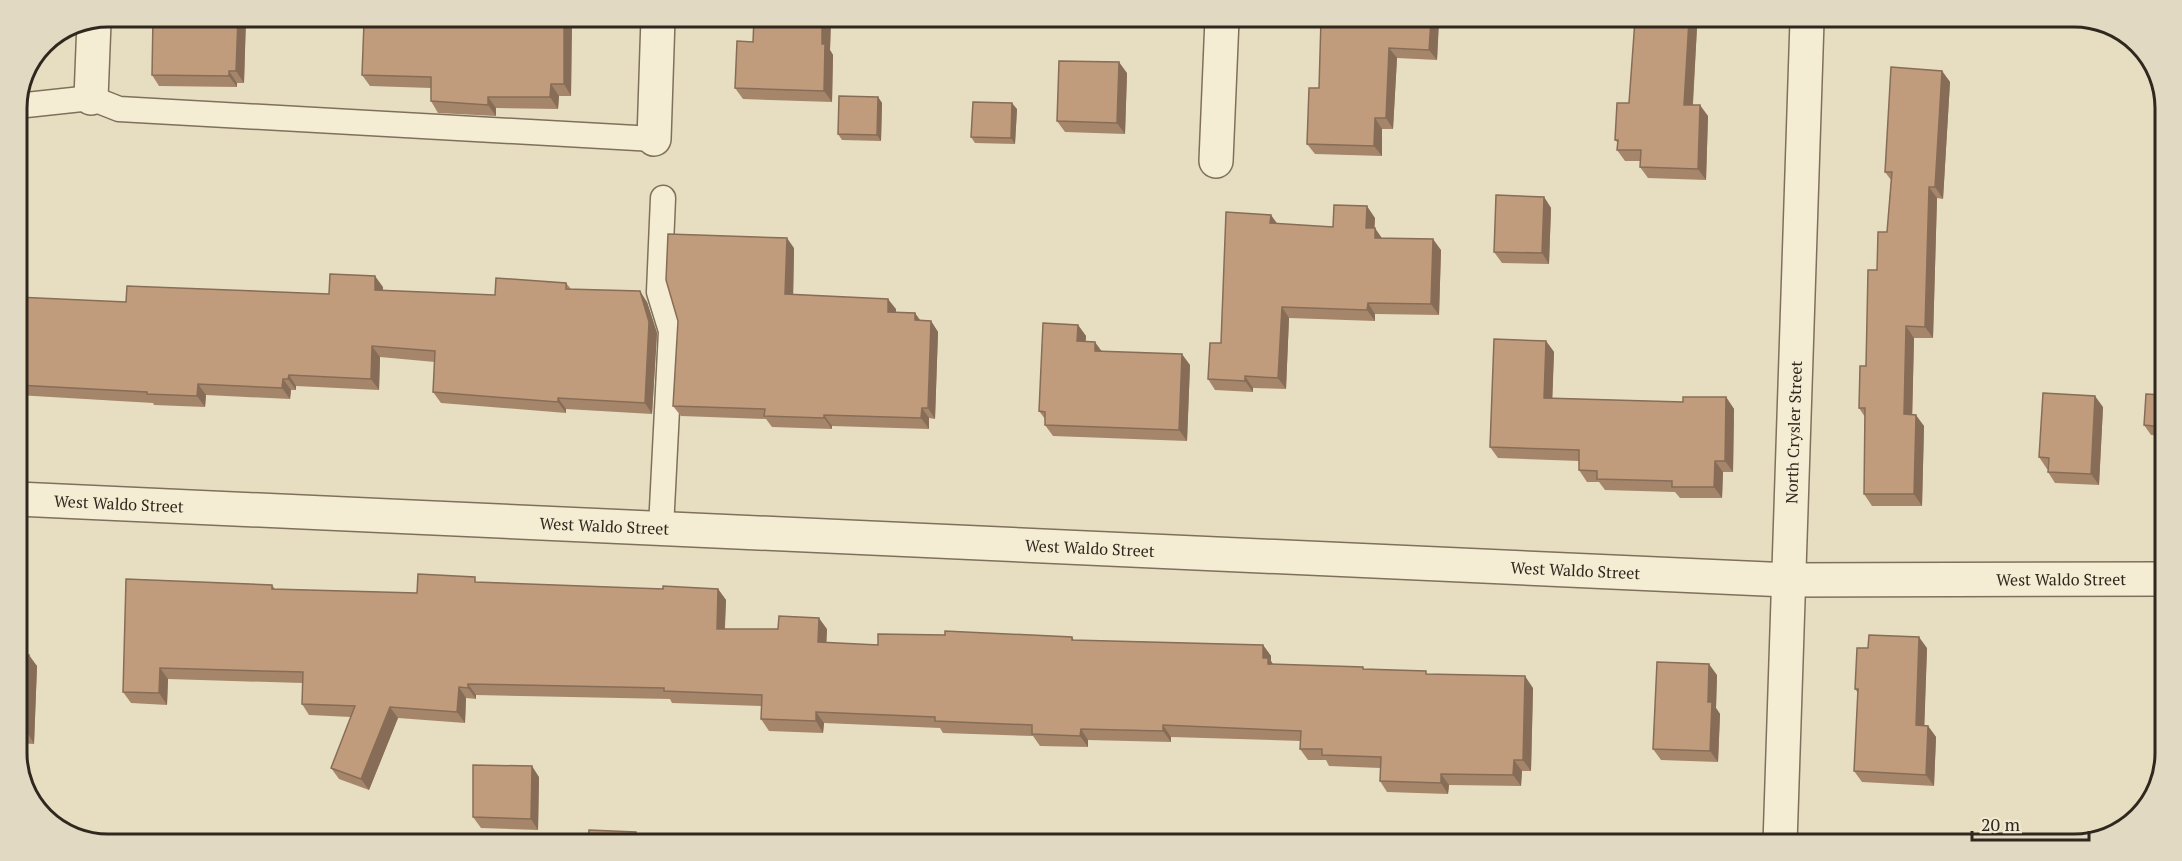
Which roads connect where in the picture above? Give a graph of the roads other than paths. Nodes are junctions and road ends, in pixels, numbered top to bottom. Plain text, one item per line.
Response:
1 (658, 27) edge
2 (1222, 27) edge
3 (1807, 27) edge
4 (94, 29) edge
5 (91, 98) junction
6 (27, 105) edge
7 (654, 139) joint
8 (1216, 161) dead end
9 (663, 198) dead end
10 (27, 499) edge
11 (661, 528) junction
12 (2155, 579) edge
13 (1788, 580) junction
14 (1780, 834) edge

1 - 7 street
2 - 8 street
3 - 13 street, North Crysler Street
4 - 5 street
5 - 6 lane
5 - 7 lane
9 - 11 lane
10 - 11 street, West Waldo Street
11 - 13 street, West Waldo Street
12 - 13 street, West Waldo Street
13 - 14 street, North Crysler Street

